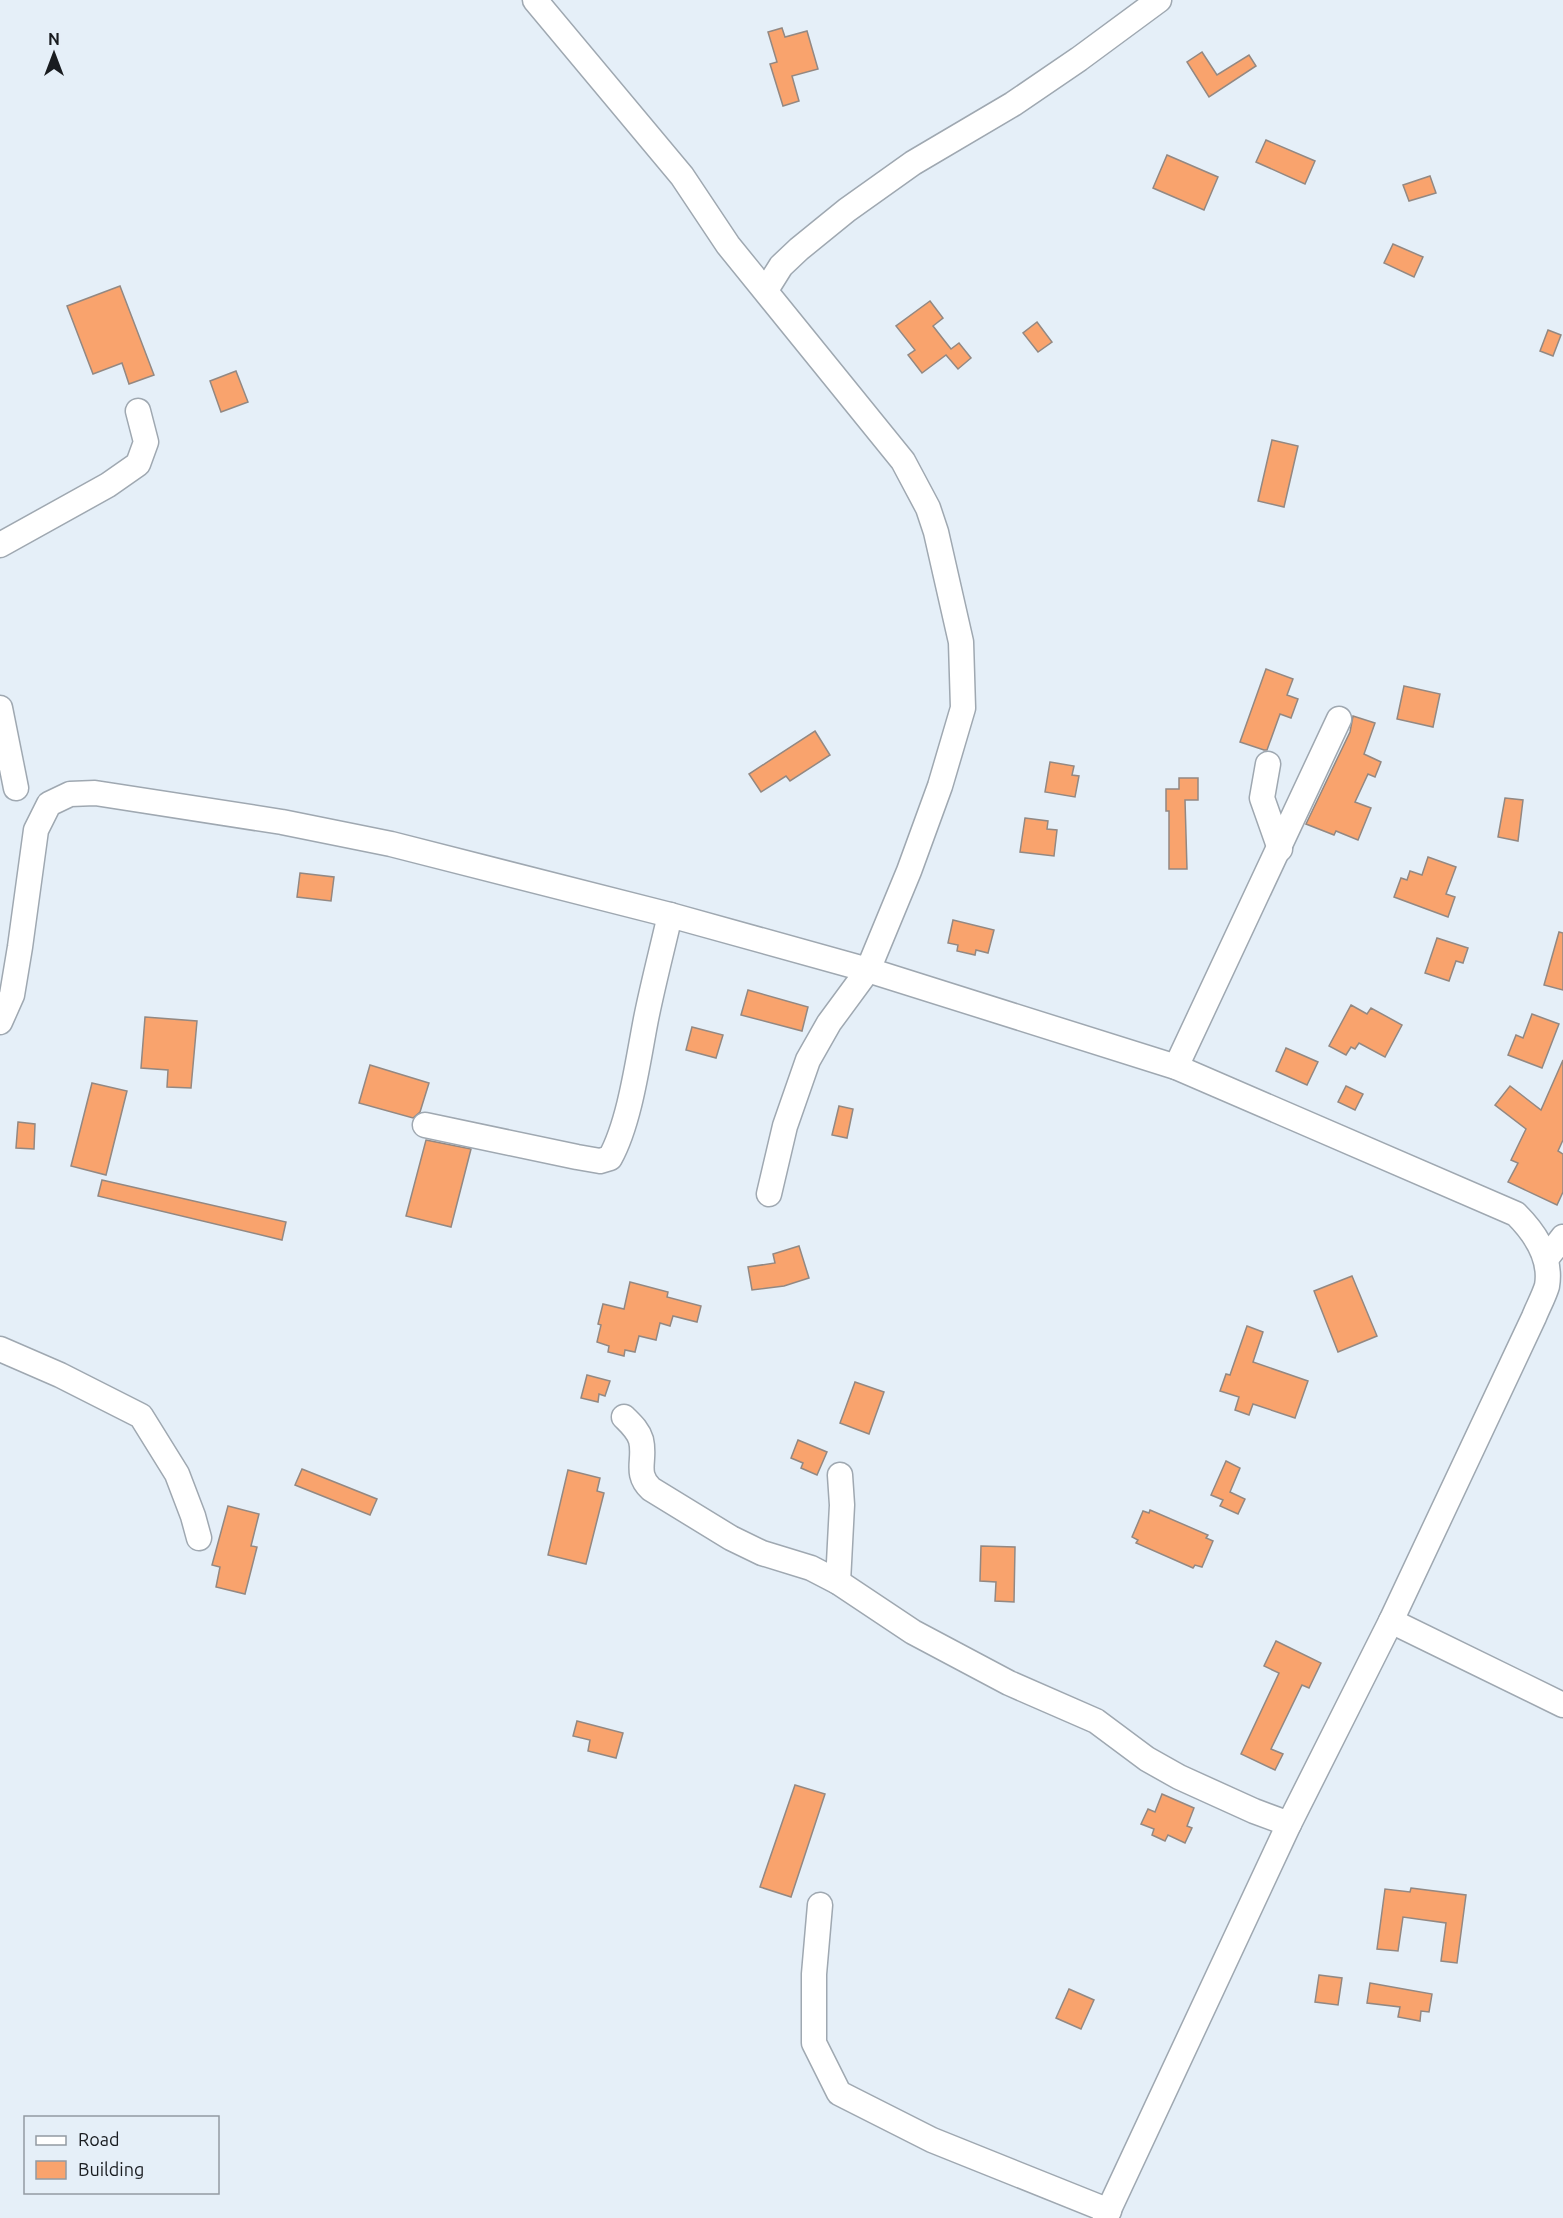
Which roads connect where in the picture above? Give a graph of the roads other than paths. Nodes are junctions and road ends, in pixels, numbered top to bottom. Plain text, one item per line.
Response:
1 (535, 0) edge
2 (1160, 0) edge
3 (766, 290) junction
4 (138, 411) dead end
5 (0, 545) edge
6 (0, 708) edge
7 (1339, 719) dead end
8 (1268, 764) dead end
9 (8, 788) edge
10 (49, 804) junction
11 (1280, 849) junction
12 (670, 915) junction
13 (868, 970) junction
14 (0, 1023) edge
15 (1176, 1067) junction
16 (425, 1125) dead end
17 (769, 1194) dead end
18 (1563, 1237) edge
19 (1546, 1259) junction
20 (0, 1349) edge
21 (624, 1417) dead end
22 (840, 1475) dead end
23 (199, 1538) dead end
24 (838, 1582) junction
25 (1391, 1621) junction
26 (1563, 1705) edge
27 (1288, 1824) junction
28 (820, 1905) dead end
29 (1107, 2215) edge

1 - 3 street
2 - 3 street
3 - 13 street
4 - 5 street
6 - 9 street
7 - 11 street
8 - 11 street
9 - 10 street
10 - 12 street
10 - 14 street
11 - 15 street
12 - 13 street
12 - 16 street
13 - 15 street
13 - 17 street
15 - 19 street
18 - 19 street
19 - 25 street
20 - 23 street
21 - 24 street
22 - 24 street
24 - 27 street
25 - 26 street
25 - 27 street
27 - 29 street
28 - 29 street

